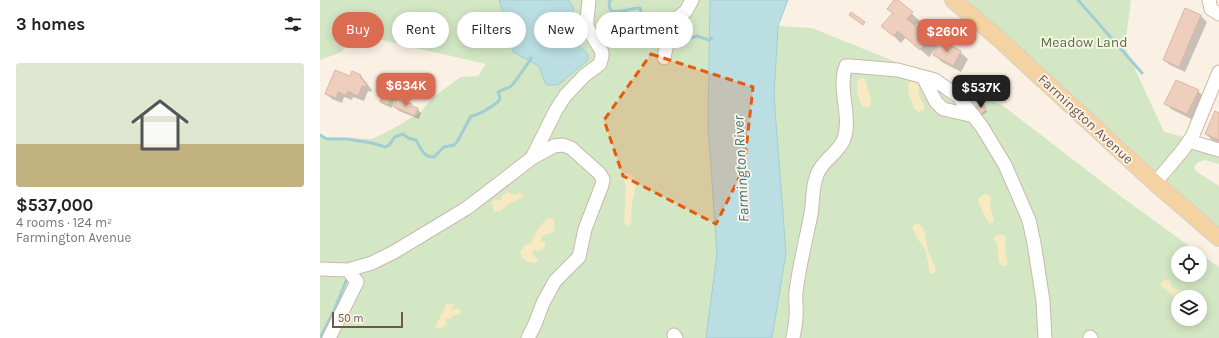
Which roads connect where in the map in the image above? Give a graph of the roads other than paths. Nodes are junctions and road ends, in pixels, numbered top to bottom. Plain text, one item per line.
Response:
1 (589, 0) edge
2 (692, 0) edge
3 (953, 0) edge
4 (1209, 0) edge
5 (1219, 14) edge
6 (664, 58) dead end
7 (1219, 72) edge
8 (923, 77) junction
9 (974, 116) junction
10 (1189, 141) junction
11 (1219, 150) edge
12 (532, 158) junction
13 (1155, 183) junction
14 (1219, 238) edge
15 (366, 265) junction
16 (320, 269) edge
17 (348, 270) junction
18 (357, 282) junction
19 (329, 338) edge
20 (528, 338) edge
21 (793, 338) edge
22 (1045, 338) edge

1 - 12 street
2 - 6 street
3 - 13 main road, Farmington Avenue
4 - 5 street
7 - 10 street
8 - 9 street
8 - 9 street
8 - 21 street
9 - 22 street
10 - 11 street
10 - 13 street
12 - 15 street
12 - 20 street
13 - 14 main road, Farmington Avenue
15 - 17 street
15 - 18 street
16 - 17 street
17 - 18 street
18 - 19 street

